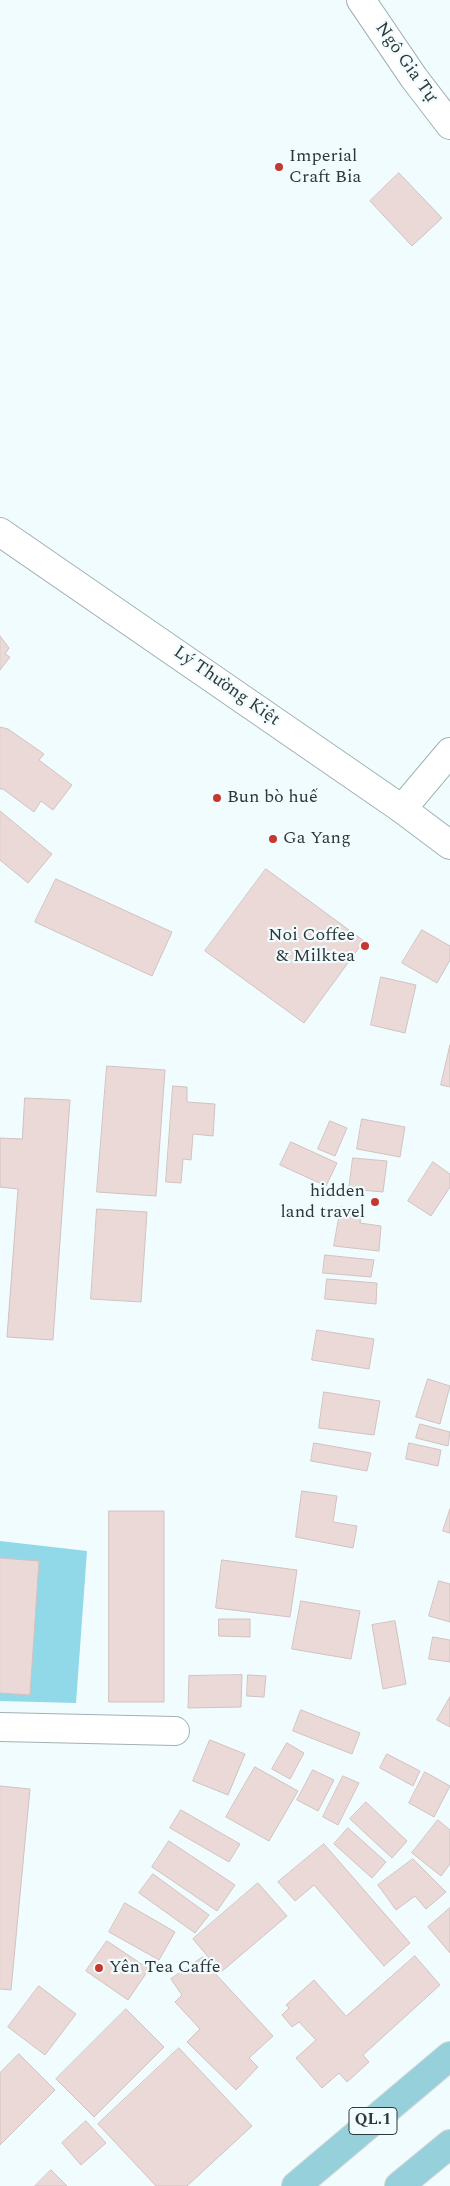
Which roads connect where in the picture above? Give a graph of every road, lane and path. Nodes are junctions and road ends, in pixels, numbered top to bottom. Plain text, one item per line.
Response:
1 (361, 0) edge
2 (450, 125) edge
3 (0, 532) edge
4 (450, 752) edge
5 (402, 809) junction
6 (450, 845) edge
7 (0, 1727) edge
8 (175, 1731) dead end
9 (450, 2056) edge
10 (450, 2144) edge
11 (296, 2186) edge
12 (399, 2186) edge

1 - 2 street, Ngô Gia Tự
3 - 5 street, Lý Thường Kiệt
4 - 5 street
5 - 6 street, Lý Thường Kiệt
7 - 8 street
9 - 11 main road, QL.1
10 - 12 main road

